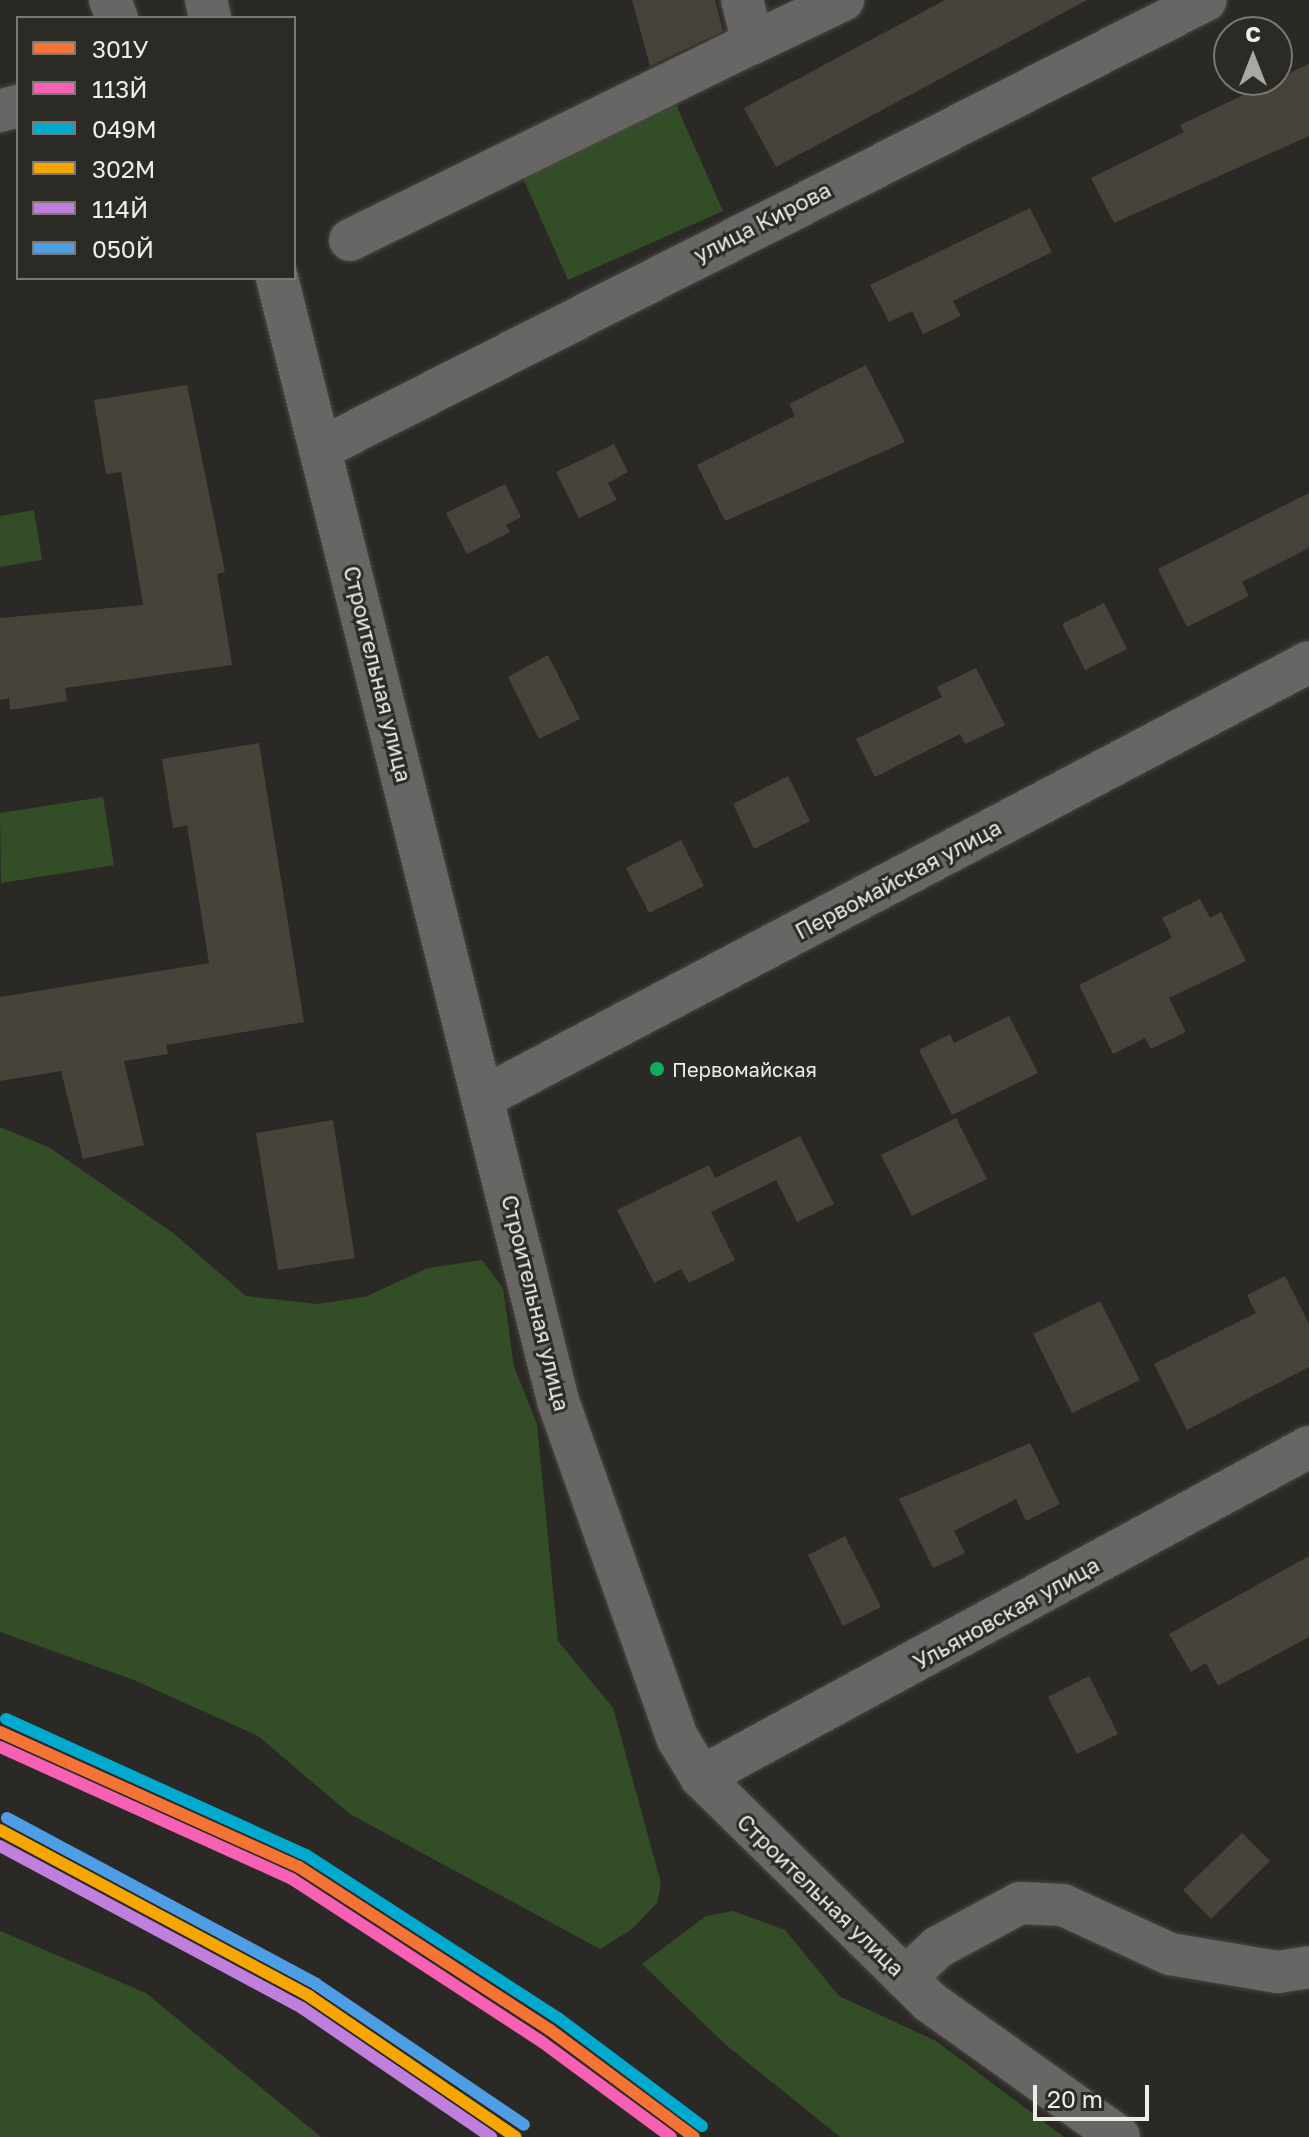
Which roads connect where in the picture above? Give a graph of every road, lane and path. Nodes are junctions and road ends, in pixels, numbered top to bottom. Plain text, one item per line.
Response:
1 (742, 0) edge
2 (843, 0) edge
3 (1206, 0) edge
4 (753, 43) junction
5 (350, 240) dead end
6 (278, 280) edge
7 (320, 449) junction
8 (1309, 662) edge
9 (486, 1096) junction
10 (1309, 1447) edge
11 (701, 1777) junction
12 (1309, 1967) edge
13 (905, 1978) junction
14 (1119, 2137) edge

1 - 4 street
2 - 4 street
3 - 7 street, улица Кирова
4 - 5 street
6 - 7 street, Строительная улица
7 - 9 street, Строительная улица
8 - 9 street, Первомайская улица
9 - 11 street, Строительная улица
10 - 11 street, Ульяновская улица
11 - 13 street, Строительная улица
12 - 13 street
13 - 14 street, Строительная улица

